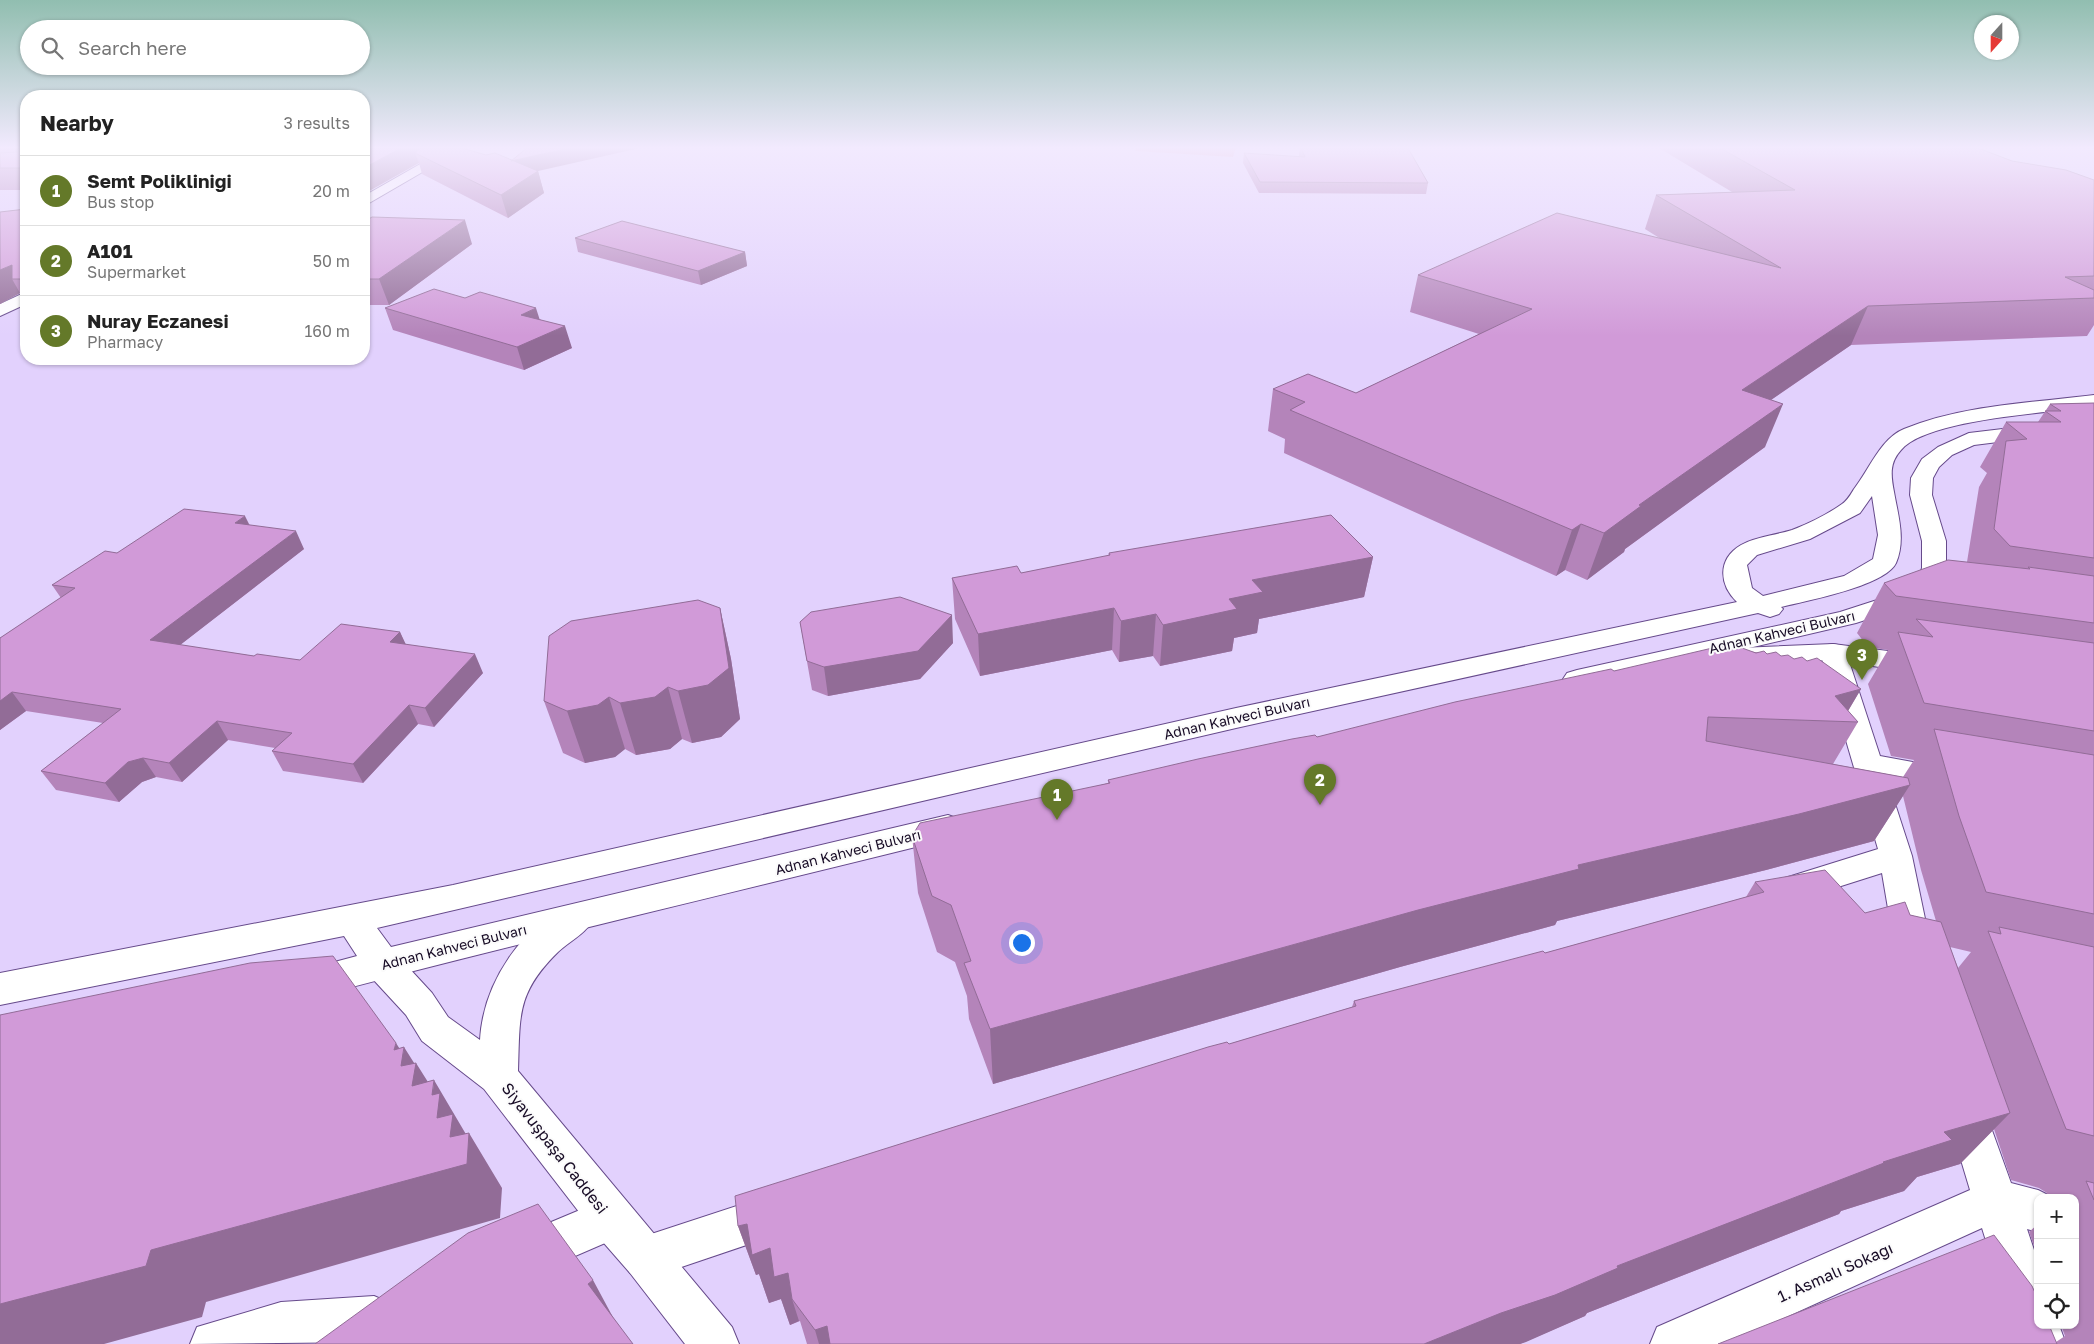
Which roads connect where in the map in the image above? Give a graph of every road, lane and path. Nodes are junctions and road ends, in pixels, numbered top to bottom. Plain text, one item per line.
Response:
1 (20, 300) edge
2 (0, 311) edge
3 (2094, 401) edge
4 (2094, 424) edge
5 (2055, 428) junction
6 (2086, 447) edge
7 (1880, 471) junction
8 (1914, 596) junction
9 (1943, 600) edge
10 (1759, 605) junction
11 (1847, 618) junction
12 (1843, 653) junction
13 (1662, 660) junction
14 (1946, 668) edge
15 (1769, 682) edge
16 (1545, 686) edge
17 (1828, 716) edge
18 (1870, 765) junction
19 (1977, 783) edge
20 (974, 821) edge
21 (1896, 856) junction
22 (1764, 898) edge
23 (578, 918) junction
24 (352, 920) junction
25 (1921, 960) edge
26 (383, 965) junction
27 (0, 989) edge
28 (278, 991) edge
29 (498, 1076) junction
30 (1955, 1078) edge
31 (1996, 1200) junction
32 (807, 1205) edge
33 (2034, 1209) edge
34 (611, 1219) junction
35 (646, 1257) junction
36 (492, 1269) edge
37 (379, 1322) edge
38 (214, 1344) edge
39 (714, 1344) edge
40 (1674, 1344) edge
41 (2042, 1344) edge

1 - 2 main road
3 - 7 main road
4 - 5 main road, Adnan Kahveci Bulvarı
5 - 6 main road
5 - 8 main road, Adnan Kahveci Bulvarı
7 - 10 main road, Adnan Kahveci Bulvarı
7 - 10 main road
8 - 9 main road
8 - 11 main road, Adnan Kahveci Bulvarı
10 - 11 main road
10 - 24 main road, Adnan Kahveci Bulvarı
11 - 12 main road
11 - 13 main road, Adnan Kahveci Bulvarı
12 - 13 main road
12 - 14 main road
12 - 18 main road
13 - 15 main road
13 - 16 main road, Adnan Kahveci Bulvarı
17 - 18 main road
18 - 19 main road
18 - 21 main road
20 - 23 main road, Adnan Kahveci Bulvarı
21 - 22 main road
21 - 25 main road
23 - 26 main road, Adnan Kahveci Bulvarı
23 - 29 main road
24 - 26 main road, Siyavuşpaşa Caddesi
24 - 27 main road, Adnan Kahveci Bulvarı
26 - 28 main road, Adnan Kahveci Bulvarı
26 - 29 main road, Siyavuşpaşa Caddesi
29 - 34 main road, Siyavuşpaşa Caddesi
30 - 31 main road
31 - 33 main road
31 - 40 main road, 1. Asmalı Sokağı
31 - 41 main road
32 - 35 main road
34 - 35 main road, Siyavuşpaşa Caddesi
34 - 36 main road
35 - 39 main road, Siyavuşpaşa Caddesi
37 - 38 main road

